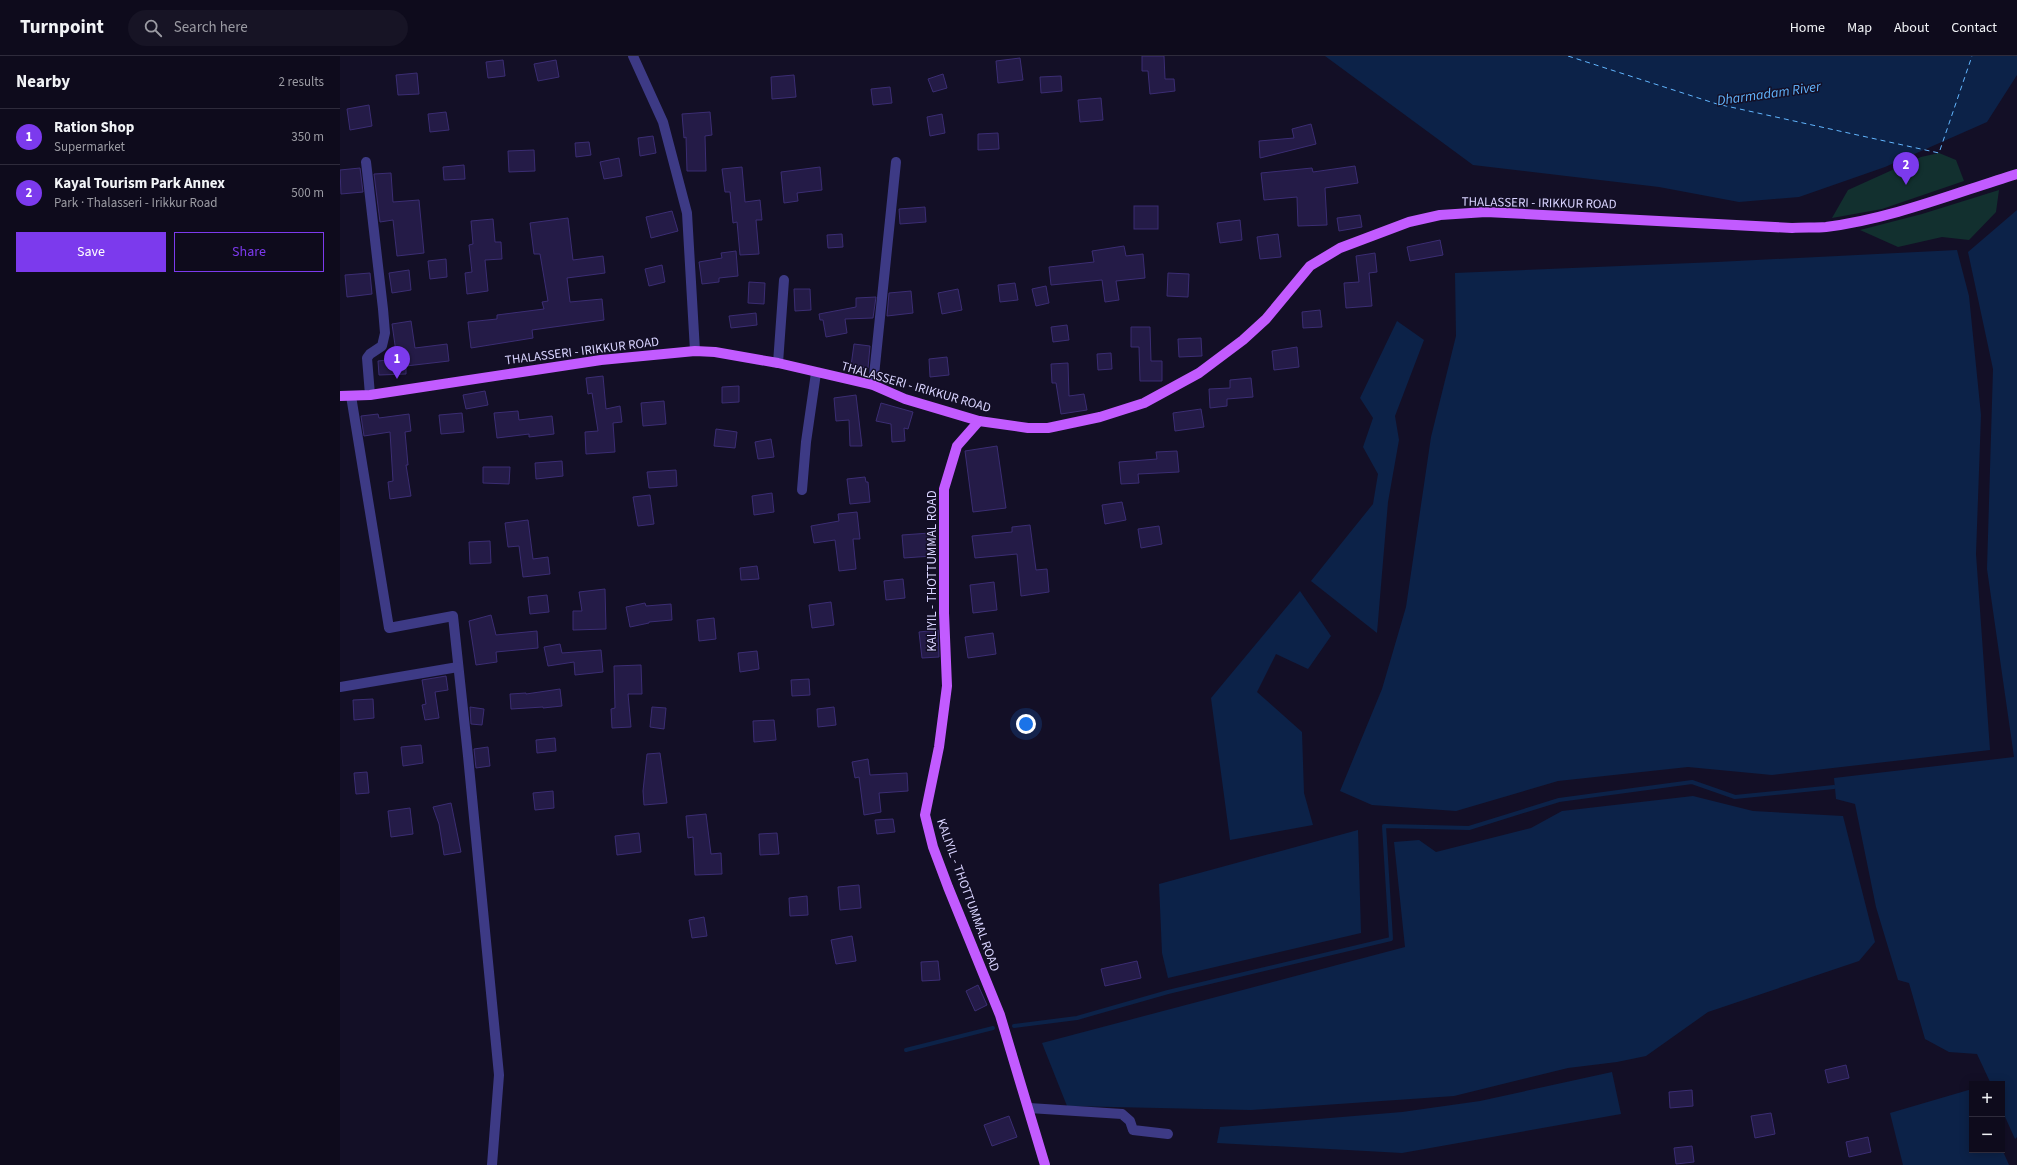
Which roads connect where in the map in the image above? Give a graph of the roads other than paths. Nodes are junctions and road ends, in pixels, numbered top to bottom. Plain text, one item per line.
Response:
1 (633, 56) edge
2 (366, 162) dead end
3 (896, 162) dead end
4 (2017, 174) edge
5 (784, 280) dead end
6 (695, 351) junction
7 (778, 363) junction
8 (816, 373) junction
9 (873, 385) junction
10 (370, 395) junction
11 (340, 396) edge
12 (352, 396) junction
13 (979, 421) junction
14 (802, 490) dead end
15 (458, 667) junction
16 (340, 688) edge
17 (1029, 1108) junction
18 (1168, 1134) dead end
19 (492, 1165) edge
20 (1045, 1165) edge

1 - 6 street
2 - 10 street
3 - 9 street
4 - 13 main road, THALASSERI - IRIKKUR ROAD
5 - 7 street
6 - 7 main road, THALASSERI - IRIKKUR ROAD
6 - 10 main road, THALASSERI - IRIKKUR ROAD
7 - 8 main road, THALASSERI - IRIKKUR ROAD
8 - 9 main road, THALASSERI - IRIKKUR ROAD
8 - 14 street
9 - 13 main road, THALASSERI - IRIKKUR ROAD
10 - 12 main road, THALASSERI - IRIKKUR ROAD
11 - 12 main road, THALASSERI - IRIKKUR ROAD
12 - 15 street
13 - 17 main road, KALIYIL - THOTTUMMAL ROAD
15 - 16 street
15 - 19 street
17 - 18 street
17 - 20 main road, KALIYIL - THOTTUMMAL ROAD

